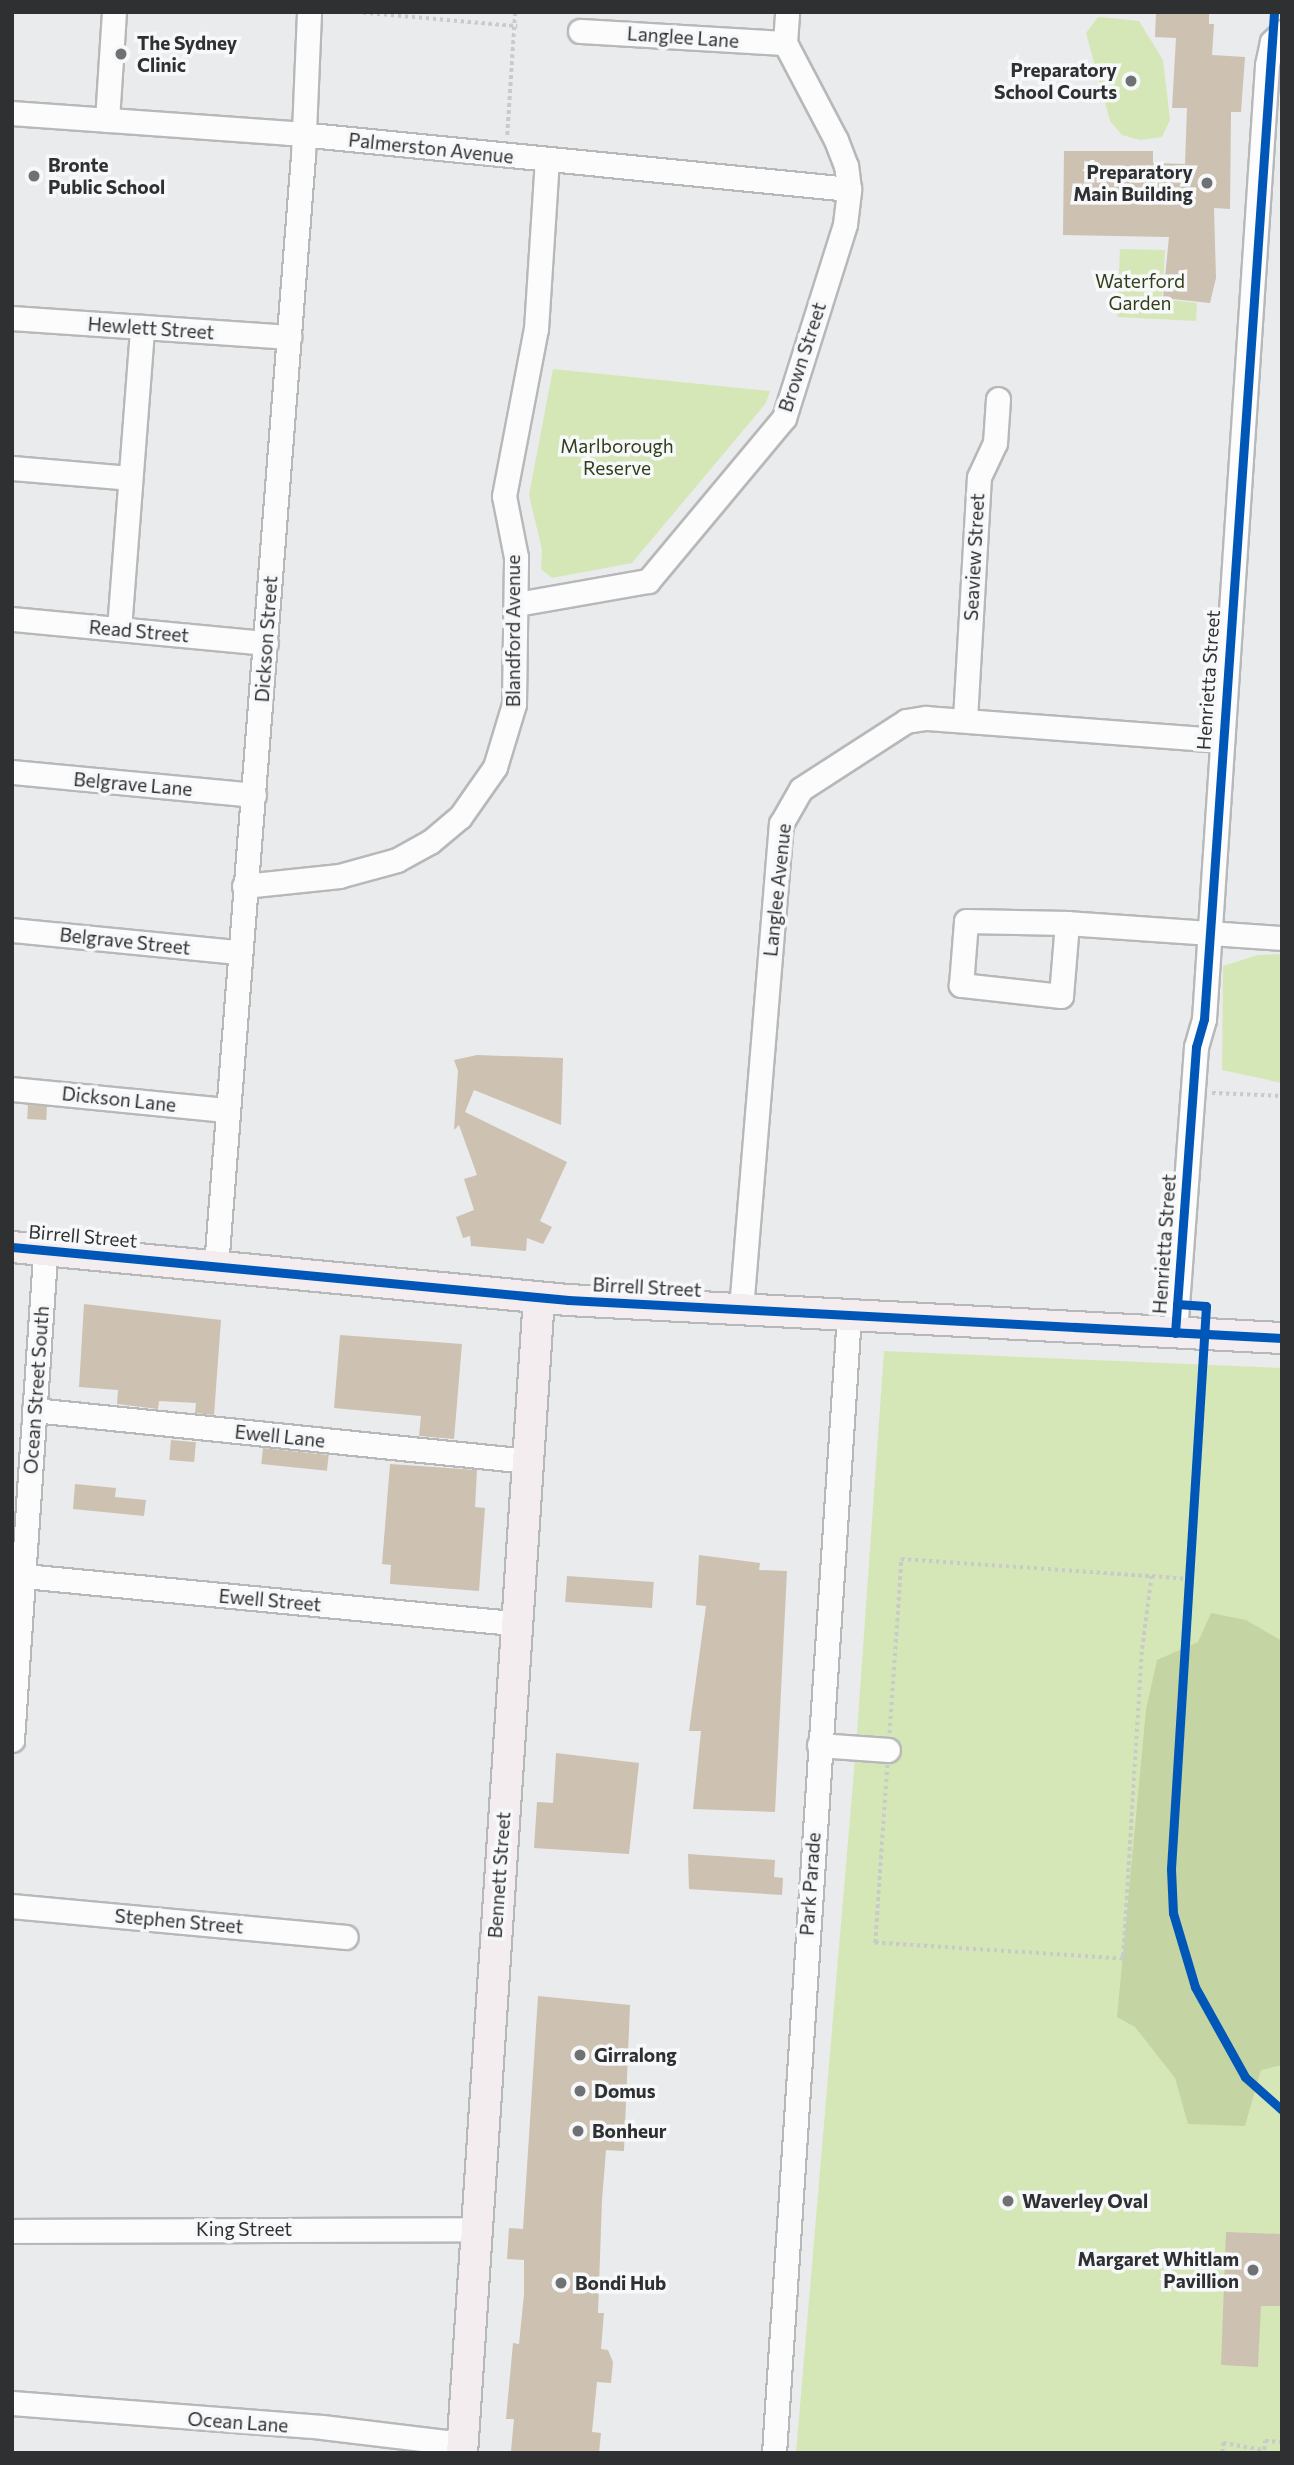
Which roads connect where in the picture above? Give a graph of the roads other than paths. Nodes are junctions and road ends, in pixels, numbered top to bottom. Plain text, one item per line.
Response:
1 (114, 12) edge
2 (309, 12) edge
3 (787, 12) edge
4 (580, 30) dead end
5 (1282, 32) edge
6 (785, 43) junction
7 (12, 113) edge
8 (107, 120) junction
9 (303, 134) junction
10 (547, 160) junction
11 (849, 188) junction
12 (12, 318) edge
13 (142, 327) junction
14 (289, 337) junction
15 (998, 399) dead end
16 (12, 468) edge
17 (130, 478) junction
18 (517, 604) junction
19 (12, 619) edge
20 (119, 629) junction
21 (266, 643) junction
22 (965, 719) junction
23 (1222, 740) junction
24 (12, 772) edge
25 (254, 795) junction
26 (244, 886) junction
27 (1066, 923) junction
28 (12, 930) edge
29 (1207, 936) junction
30 (1282, 938) edge
31 (237, 952) junction
32 (12, 1089) edge
33 (227, 1110) junction
34 (12, 1247) edge
35 (45, 1250) junction
36 (216, 1266) junction
37 (539, 1298) junction
38 (741, 1309) junction
39 (849, 1316) junction
40 (1175, 1333) junction
41 (1282, 1338) edge
42 (34, 1410) junction
43 (526, 1461) junction
44 (24, 1577) junction
45 (516, 1623) junction
46 (12, 1740) edge
47 (819, 1745) junction
48 (888, 1750) road end
49 (12, 1906) edge
50 (346, 1937) dead end
51 (477, 2229) junction
52 (12, 2231) edge
53 (12, 2403) edge
54 (462, 2448) edge
55 (774, 2453) edge

1 - 8 street
2 - 9 street, Dickson Street
3 - 6 street
4 - 6 street, Langlee Lane
5 - 23 street, Henrietta Street
6 - 11 street, Brown Street
7 - 8 street, Palmerston Avenue
8 - 9 street, Palmerston Avenue
9 - 10 street, Palmerston Avenue
9 - 14 street, Dickson Street
10 - 11 street, Palmerston Avenue
10 - 18 street, Blandford Avenue
11 - 18 street, Brown Street
12 - 13 street, Hewlett Street
13 - 14 street, Hewlett Street
13 - 17 street
14 - 21 street, Dickson Street
15 - 22 street, Seaview Street
16 - 17 street
17 - 20 street
18 - 26 street, Blandford Avenue
19 - 20 street, Read Street
20 - 21 street, Read Street
21 - 25 street, Dickson Street
22 - 23 street, Langlee Avenue
22 - 38 street, Langlee Avenue
23 - 29 street, Henrietta Street
24 - 25 street, Belgrave Lane
25 - 26 street, Dickson Street
26 - 31 street, Dickson Street
27 - 27 street
27 - 29 street
28 - 31 street, Belgrave Street
29 - 30 street
29 - 40 street, Henrietta Street
31 - 33 street, Dickson Street
32 - 33 street, Dickson Lane
33 - 36 street, Dickson Street
34 - 35 main road, Birrell Street
35 - 36 main road, Birrell Street
35 - 42 street, Ocean Street South
36 - 37 main road, Birrell Street
37 - 38 main road, Birrell Street
37 - 43 main road, Bennett Street
38 - 39 main road, Birrell Street
39 - 40 main road, Birrell Street
39 - 47 street, Park Parade
40 - 41 main road, Birrell Street
42 - 43 street, Ewell Lane
42 - 44 street, Ocean Street South
43 - 45 main road, Bennett Street
44 - 45 street, Ewell Street
44 - 46 street, Ocean Street South
45 - 51 main road, Bennett Street
47 - 48 street
47 - 55 street, Park Parade
49 - 50 street, Stephen Street
51 - 52 street, King Street
51 - 54 main road, Bennett Street
53 - 54 street, Ocean Lane

